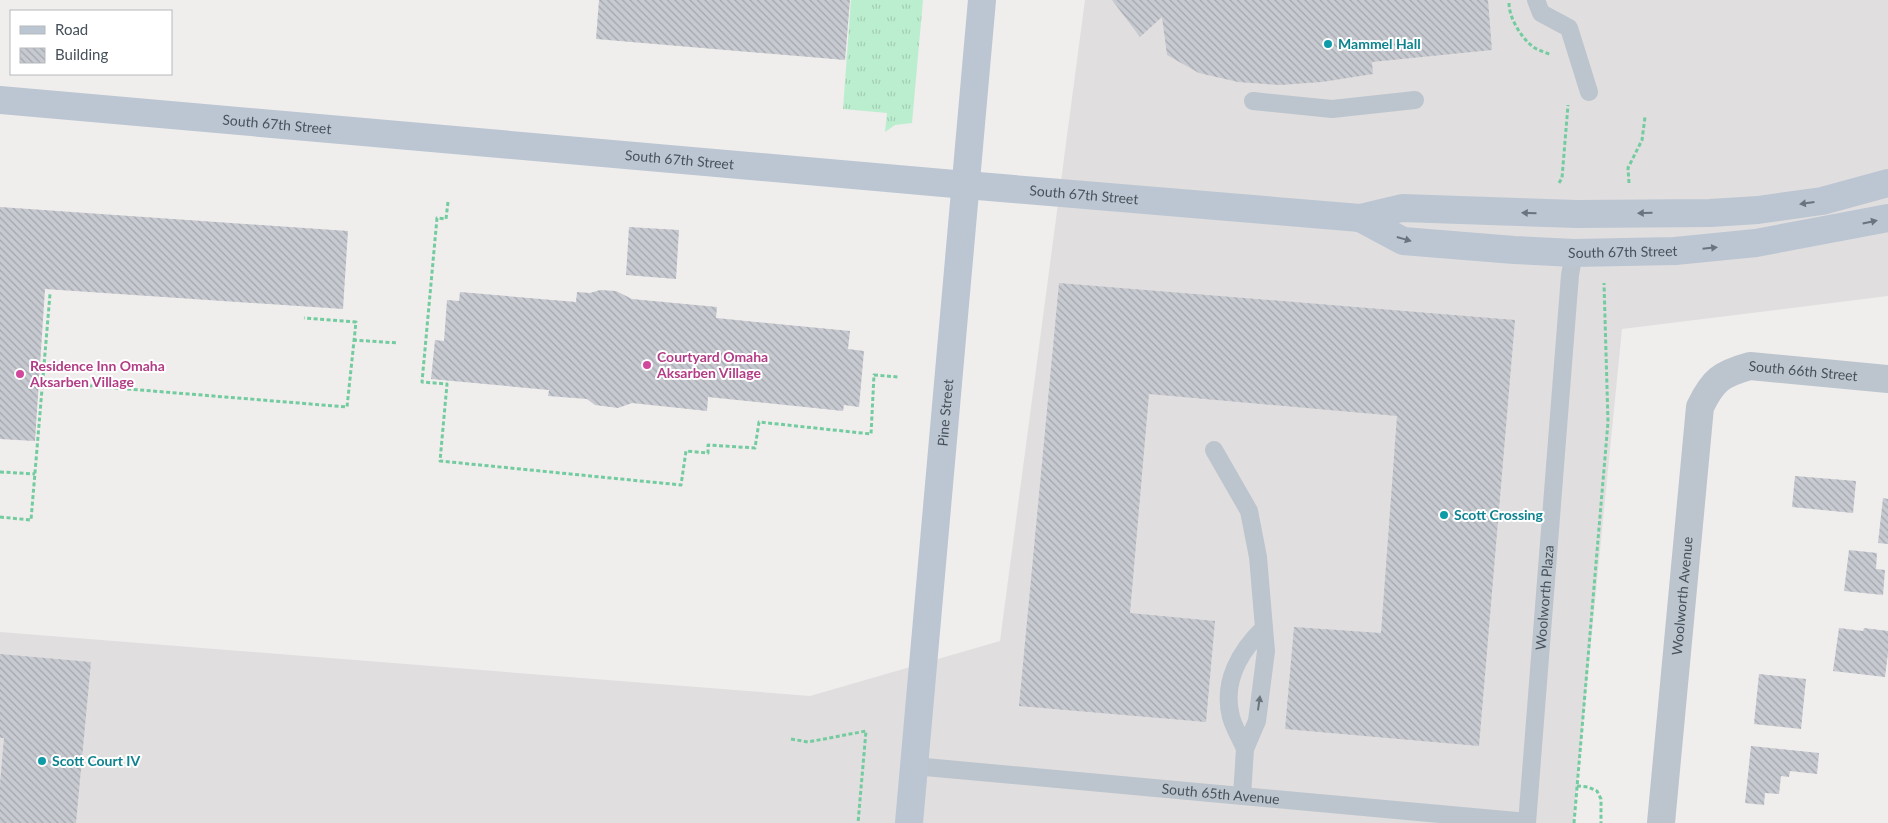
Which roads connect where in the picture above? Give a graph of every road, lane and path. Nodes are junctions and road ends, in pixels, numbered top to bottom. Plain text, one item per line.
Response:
1 (982, 0) edge
2 (1509, 0) edge
3 (1536, 0) edge
4 (1556, 58) dead end
5 (1589, 92) dead end
6 (0, 100) edge
7 (1415, 100) dead end
8 (1569, 100) dead end
9 (1253, 101) dead end
10 (1645, 117) dead end
11 (1888, 183) edge
12 (966, 185) junction
13 (1557, 187) dead end
14 (1630, 192) dead end
15 (448, 202) dead end
16 (1360, 218) junction
17 (1888, 218) edge
18 (1574, 253) junction
19 (1610, 280) dead end
20 (50, 294) dead end
21 (304, 318) dead end
22 (353, 340) junction
23 (398, 343) dead end
24 (898, 377) dead end
25 (1721, 377) joint
26 (1888, 378) edge
27 (42, 382) junction
28 (1214, 450) dead end
29 (0, 472) edge
30 (34, 474) junction
31 (0, 517) edge
32 (1264, 628) junction
33 (791, 739) dead end
34 (1245, 749) junction
35 (914, 766) junction
36 (1578, 786) junction
37 (1242, 796) junction
38 (1527, 822) edge
39 (858, 823) edge
40 (909, 823) edge
41 (1574, 823) edge
42 (1601, 823) edge
43 (1661, 823) edge

1 - 12 main road, Pine Street
2 - 4 path
3 - 5 lane
6 - 12 main road, South 67th Street
7 - 9 lane
8 - 13 path
10 - 14 path
11 -> 16 main road, South 67th Street
12 - 16 main road, South 67th Street
12 - 35 main road, Pine Street
15 - 24 path
16 -> 18 main road, South 67th Street
18 -> 17 main road, South 67th Street
18 - 38 lane, Woolworth Plaza
19 - 36 path
20 - 27 path
21 - 22 path
22 - 23 path
22 - 27 path
25 - 26 street, South 66th Street
25 - 43 street, Woolworth Avenue
27 - 30 path
28 - 32 lane
29 - 30 path
30 - 31 path
34 -> 32 lane
32 - 34 lane
33 - 39 path
34 - 37 lane
35 - 37 lane, South 65th Avenue
35 - 40 main road, Pine Street
36 - 41 path
36 - 42 path
37 - 38 lane, South 65th Avenue

